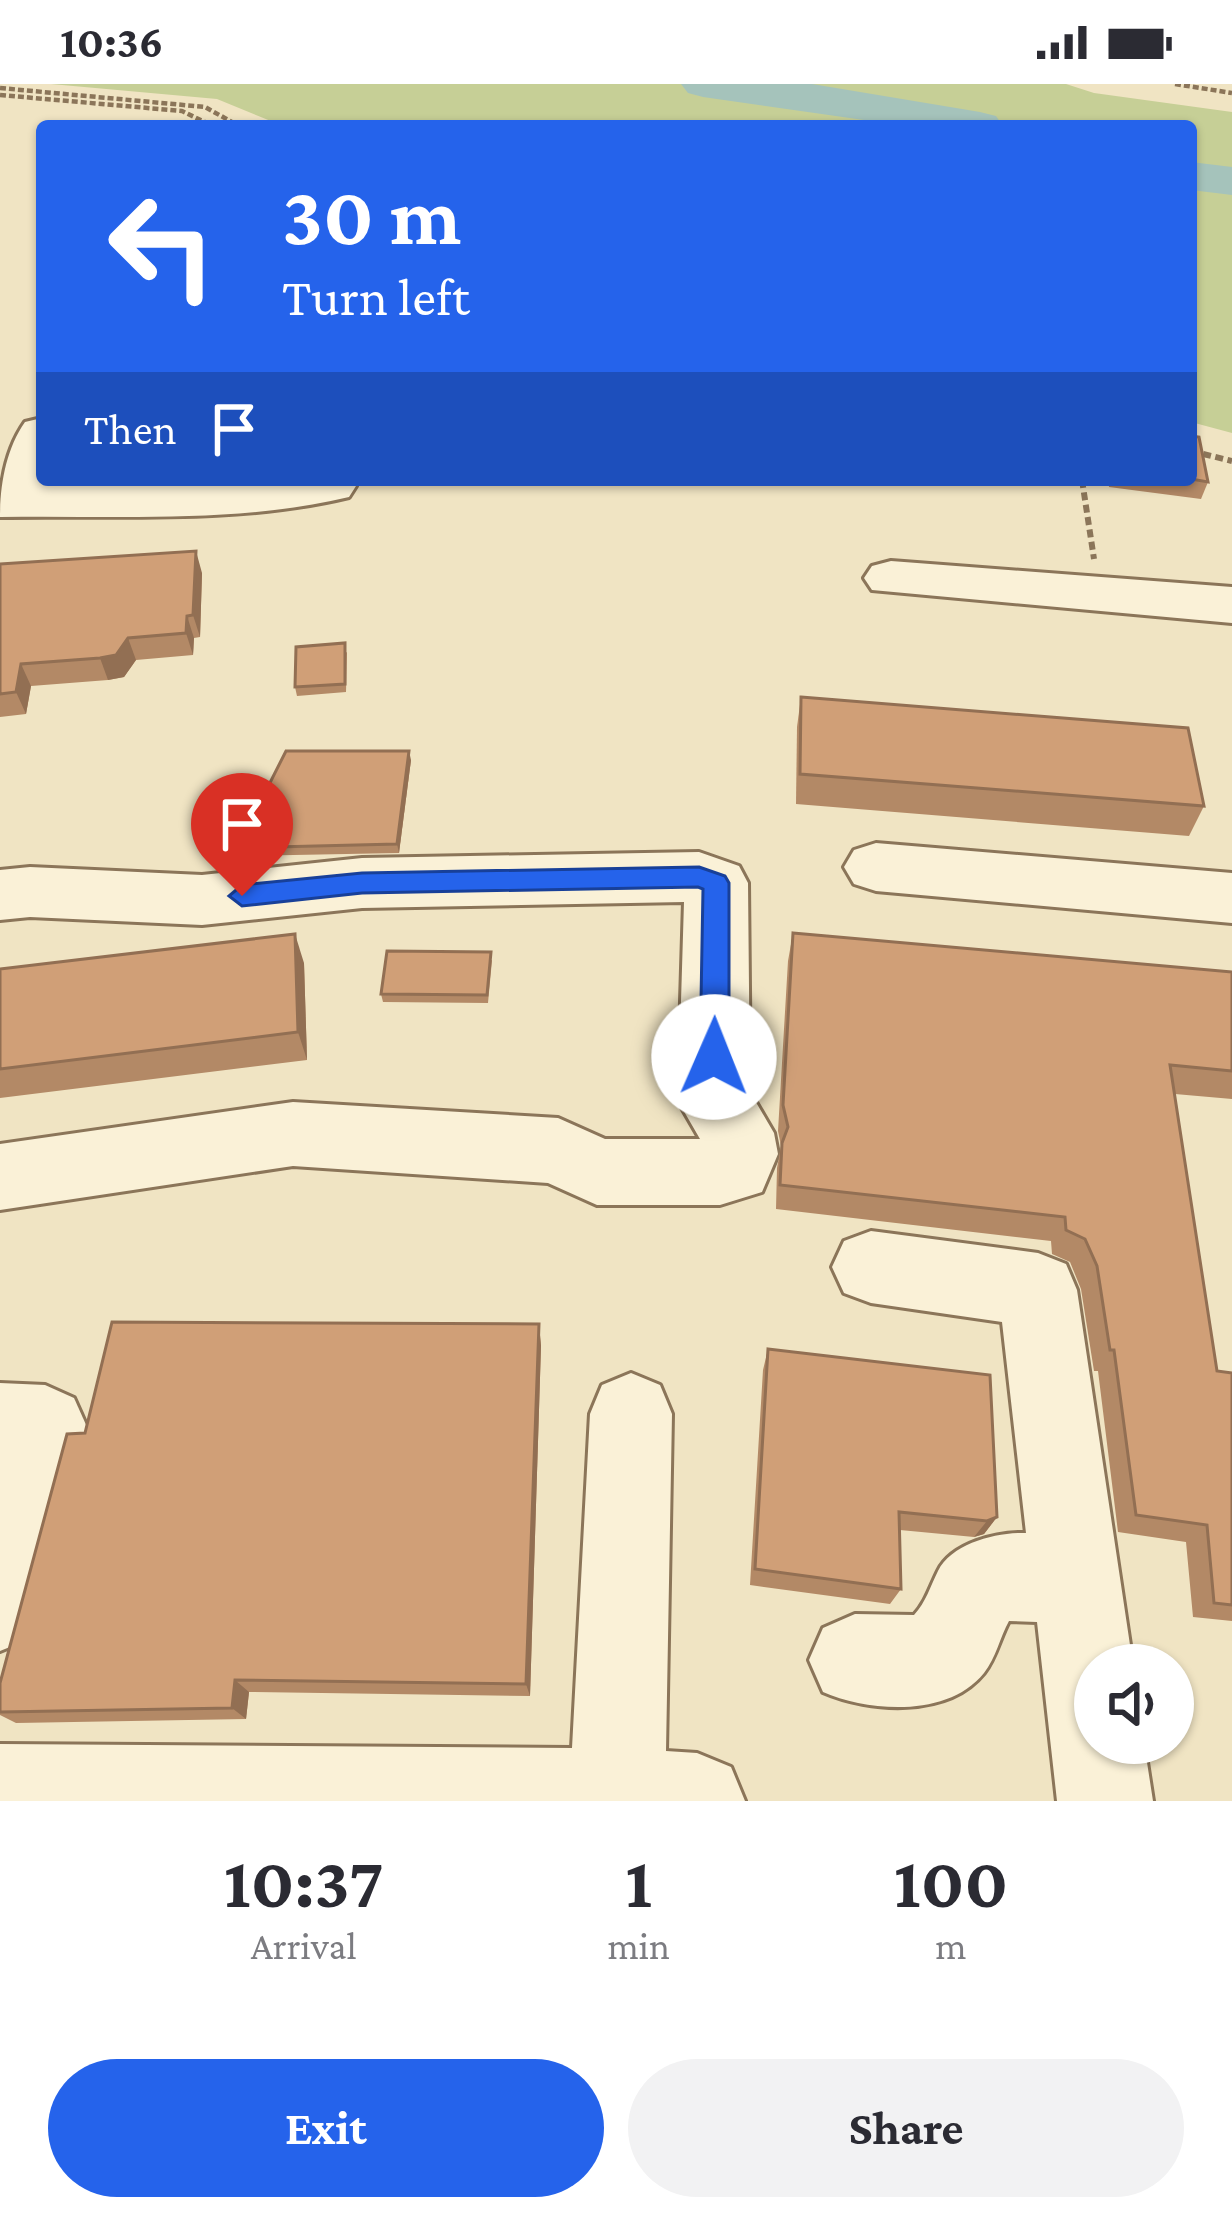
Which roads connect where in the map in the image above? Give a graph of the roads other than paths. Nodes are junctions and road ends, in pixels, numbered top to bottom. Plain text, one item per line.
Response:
1 (36, 445) edge
2 (331, 486) dead end
3 (10, 500) edge
4 (891, 578) dead end
5 (1225, 604) edge
6 (1232, 656) edge
7 (876, 867) dead end
8 (0, 895) edge
9 (1232, 898) edge
10 (0, 1177) edge
11 (871, 1267) dead end
12 (631, 1414) dead end
13 (0, 1425) edge
14 (1077, 1584) junction
15 (0, 1606) edge
16 (1085, 1644) edge
17 (855, 1660) dead end
18 (1100, 1764) edge
19 (0, 1792) edge
20 (657, 1798) edge
21 (1105, 1801) edge

1 - 3 street
2 - 3 street
4 - 5 street
5 - 6 street
7 - 9 street
8 - 10 street
11 - 14 street
12 - 20 street
13 - 15 street
14 - 16 street
14 - 17 street
18 - 21 street
19 - 20 street

